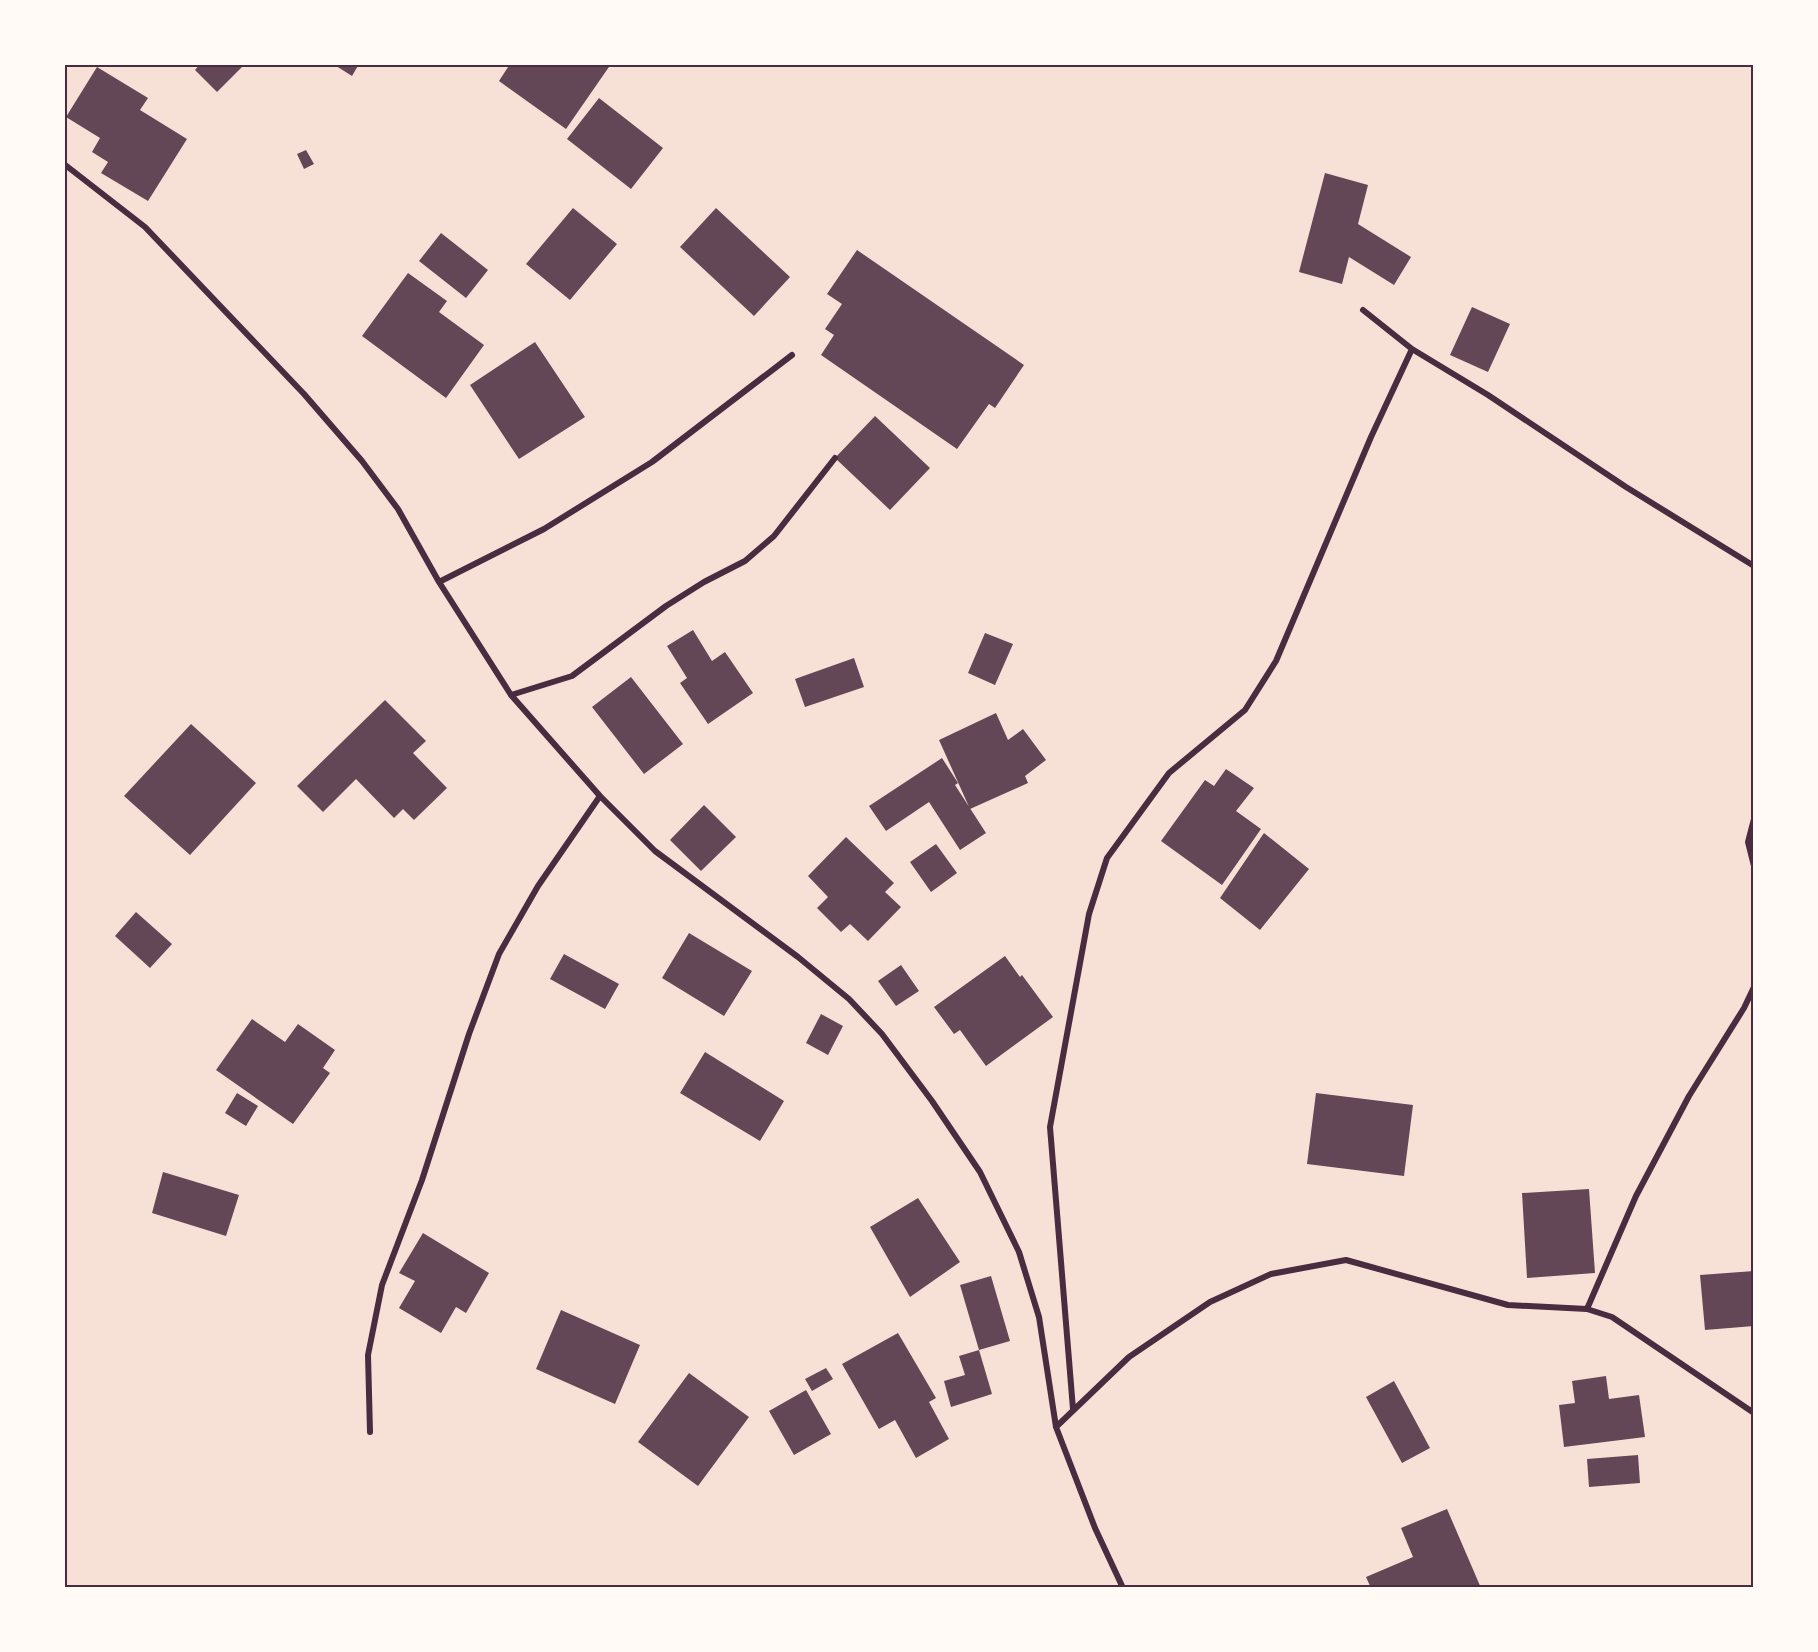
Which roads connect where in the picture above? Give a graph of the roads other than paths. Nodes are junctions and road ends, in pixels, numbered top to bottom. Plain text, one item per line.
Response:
1 (64, 164) edge
2 (1363, 310) dead end
3 (1412, 349) junction
4 (792, 355) dead end
5 (835, 458) dead end
6 (1754, 566) edge
7 (439, 582) junction
8 (511, 695) junction
9 (600, 796) junction
10 (1754, 819) edge
11 (1754, 866) edge
12 (1754, 987) edge
13 (1587, 1309) junction
14 (1073, 1409) junction
15 (1754, 1413) edge
16 (1056, 1427) junction
17 (370, 1432) dead end
18 (1123, 1587) edge

1 - 7 street
2 - 3 street
3 - 6 street
3 - 14 street
4 - 7 street
5 - 8 street
7 - 8 street
8 - 9 street
9 - 16 street
9 - 17 street
10 - 11 street
12 - 13 street
13 - 14 street
13 - 15 street
14 - 16 street
16 - 18 street

